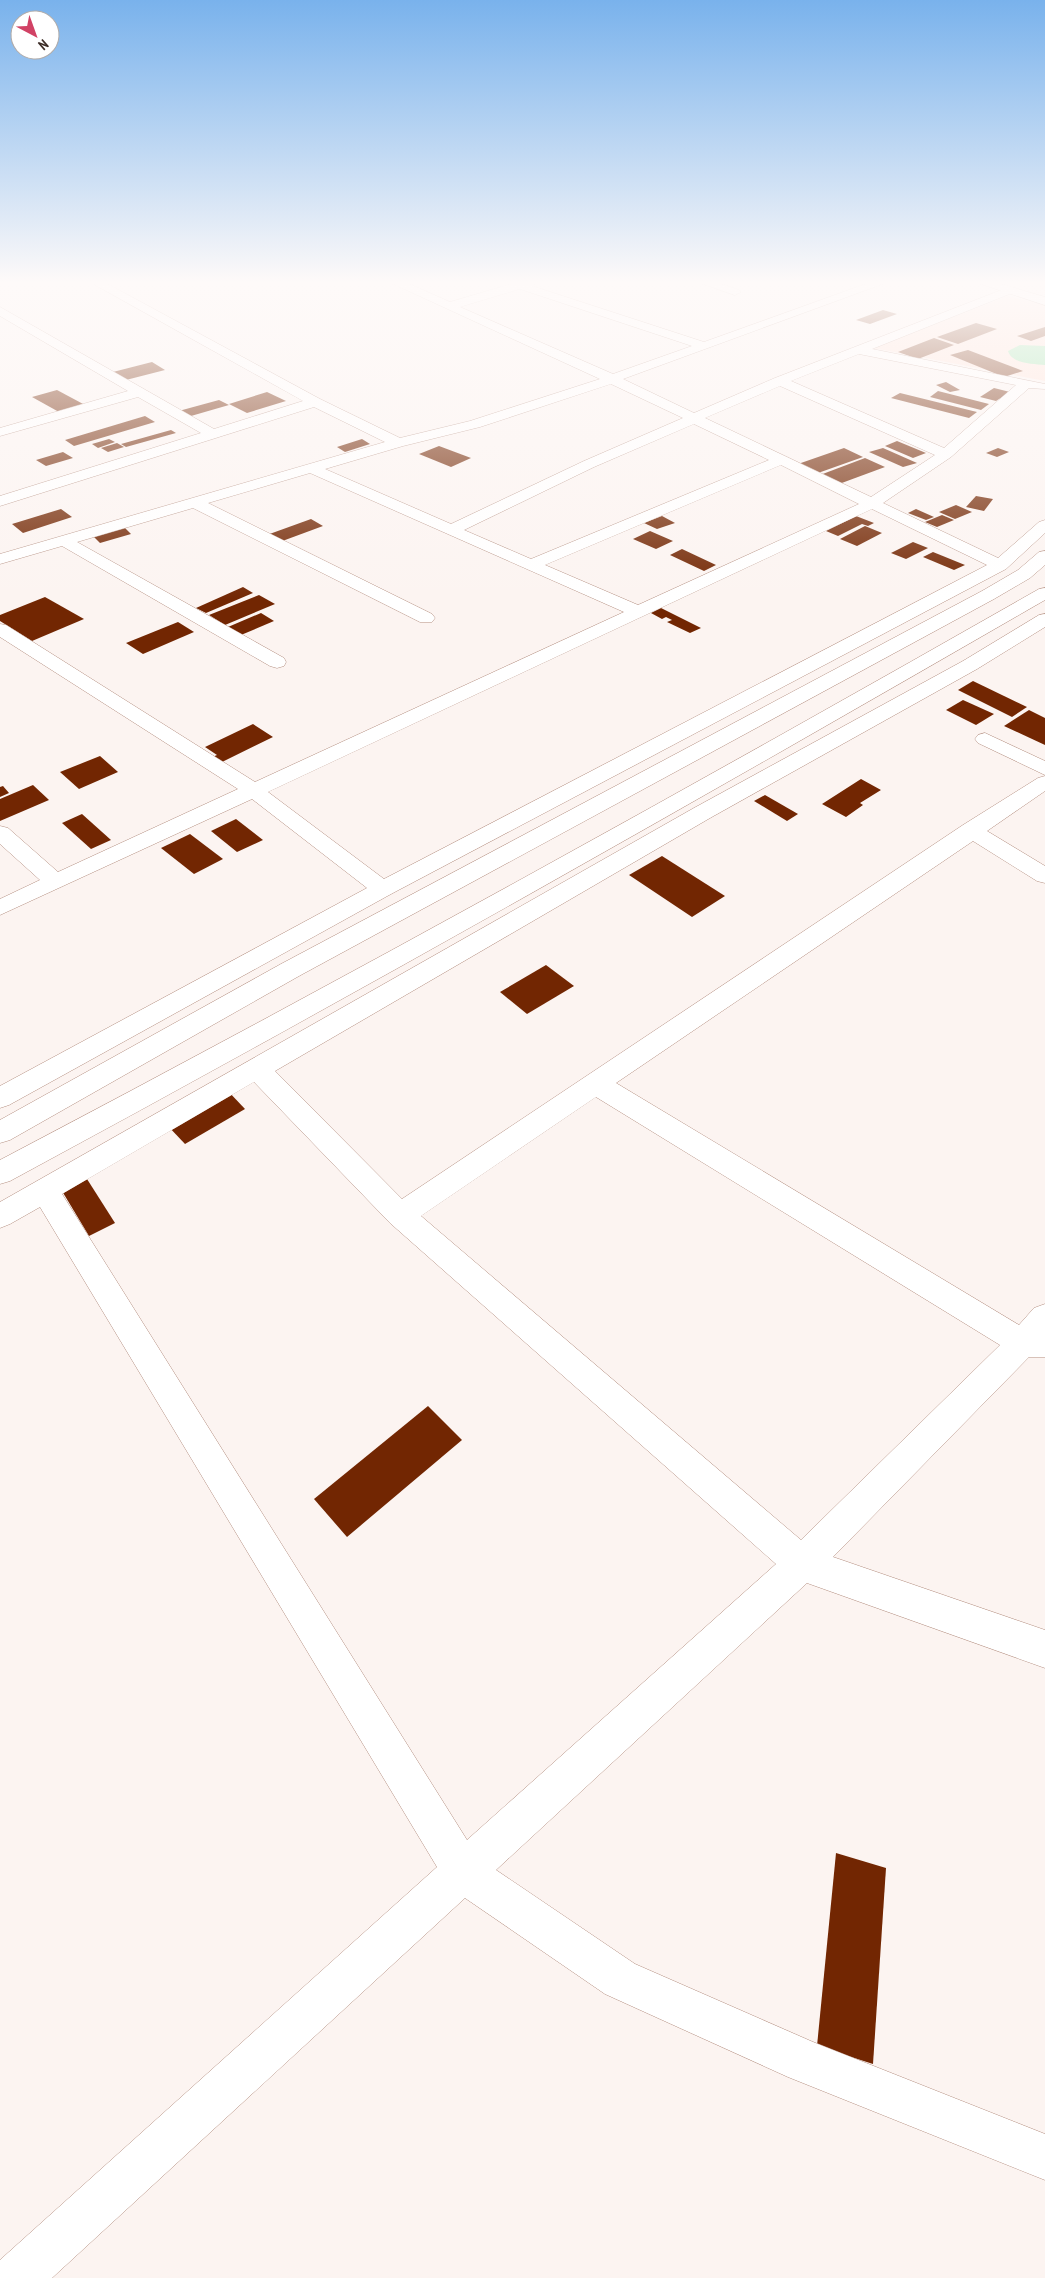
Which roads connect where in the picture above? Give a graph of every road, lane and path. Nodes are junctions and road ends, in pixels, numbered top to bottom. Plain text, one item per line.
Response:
1 (134, 388) edge
2 (291, 388) edge
3 (584, 388) edge
4 (631, 388) edge
5 (763, 388) edge
6 (797, 388) edge
7 (1020, 388) edge
8 (140, 392) junction
9 (316, 402) junction
10 (8, 417) dead end
11 (693, 418) junction
12 (23, 425) junction
13 (0, 432) edge
14 (212, 434) junction
15 (398, 443) junction
16 (946, 454) junction
17 (781, 460) junction
18 (313, 470) junction
19 (0, 487) edge
20 (17, 496) junction
21 (0, 501) edge
22 (195, 503) junction
23 (871, 504) junction
24 (1045, 525) edge
25 (451, 530) junction
26 (63, 540) junction
27 (1045, 556) edge
28 (0, 559) edge
29 (530, 565) junction
30 (1000, 565) junction
31 (1045, 593) edge
32 (638, 612) junction
33 (426, 618) dead end
34 (1045, 619) edge
35 (0, 629) edge
36 (942, 652) junction
37 (277, 662) dead end
38 (970, 665) junction
39 (985, 739) dead end
40 (1045, 769) edge
41 (1045, 782) edge
42 (253, 790) junction
43 (972, 830) junction
44 (0, 833) edge
45 (1045, 876) edge
46 (56, 882) junction
47 (383, 889) junction
48 (0, 908) edge
49 (257, 1069) junction
50 (596, 1083) junction
51 (0, 1098) edge
52 (0, 1133) edge
53 (0, 1173) edge
54 (44, 1190) junction
55 (400, 1215) junction
56 (0, 1216) edge
57 (1038, 1335) edge
58 (802, 1564) junction
59 (1045, 1649) edge
60 (464, 1873) junction
61 (1045, 2157) edge
62 (16, 2278) edge

1 - 8 street
2 - 9 street
3 - 15 street
4 - 11 street
5 - 11 street
6 - 16 street
7 - 16 street
8 - 12 street
8 - 14 street
9 - 14 street
9 - 15 street
10 - 12 street
11 - 17 street
11 - 25 street
12 - 13 street
14 - 20 street
15 - 18 street
16 - 23 street
17 - 23 street
17 - 29 street
18 - 22 street
18 - 25 street
19 - 20 street
20 - 21 street
22 - 26 street
22 - 33 street
23 - 30 street
23 - 32 street
24 - 30 street
25 - 29 street
26 - 28 street
26 - 37 street
27 - 52 street
29 - 32 street
30 - 47 street
31 - 36 street
32 - 42 street
34 - 38 street
35 - 42 street
36 - 38 street
36 - 53 street
38 - 49 street
39 - 40 street
41 - 43 street
42 - 46 street
42 - 47 street
43 - 45 street
43 - 50 street
44 - 46 street
46 - 48 street
47 - 51 street
49 - 54 street
49 - 55 street
50 - 55 street
50 - 57 street
54 - 56 street
54 - 60 street
55 - 58 street
57 - 58 street
58 - 59 street
58 - 60 street
60 - 61 street
60 - 62 street

